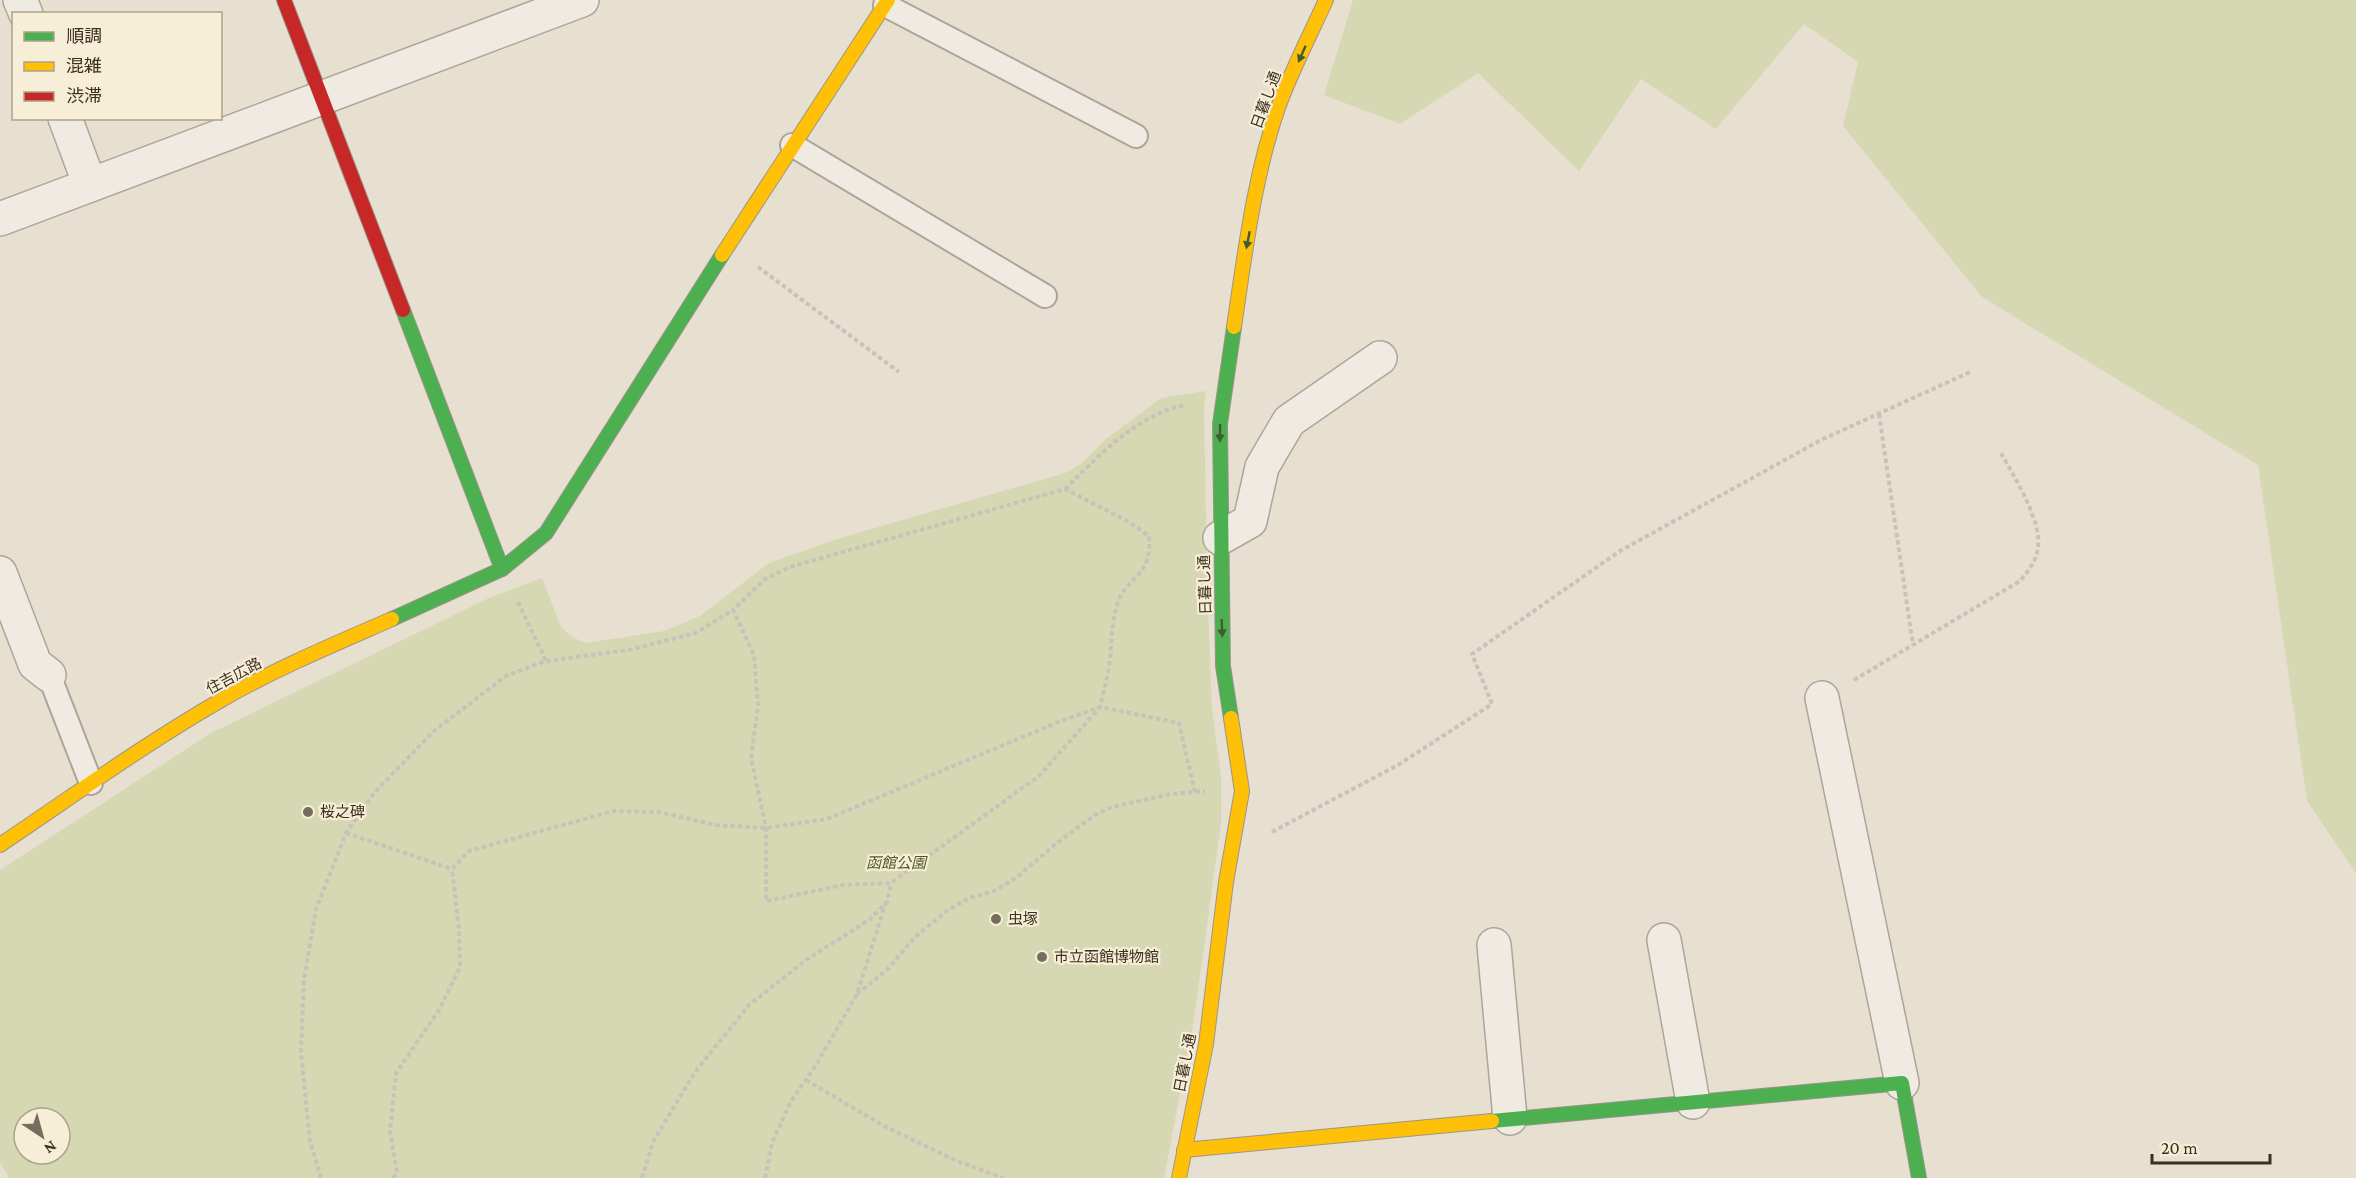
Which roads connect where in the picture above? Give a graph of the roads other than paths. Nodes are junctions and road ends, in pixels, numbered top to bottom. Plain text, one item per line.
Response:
1 (284, 0) edge
2 (582, 0) edge
3 (1326, 0) edge
4 (886, 3) edge
5 (321, 98) junction
6 (66, 120) edge
7 (1136, 136) dead end
8 (792, 145) junction
9 (90, 185) junction
10 (0, 219) edge
11 (1045, 296) dead end
12 (1380, 358) dead end
13 (1220, 538) junction
14 (502, 569) junction
15 (0, 573) edge
16 (49, 675) joint
17 (1822, 698) road end
18 (92, 783) junction
19 (0, 845) edge
20 (1664, 940) dead end
21 (1494, 945) dead end
22 (1902, 1083) junction
23 (1694, 1102) junction
24 (1510, 1118) junction
25 (1184, 1150) junction
26 (1179, 1178) edge
27 (1919, 1178) edge

1 - 5 street
2 - 5 street
3 -> 13 street, 日暮し通
4 - 7 lane
4 - 8 street, 住吉広路
5 - 9 street
5 - 14 street
6 - 9 street
8 - 11 lane
8 - 14 street, 住吉広路
9 - 10 street
12 - 13 street
13 -> 25 street, 日暮し通
14 - 18 street, 住吉広路
15 - 16 street
16 - 18 lane
17 - 22 street
18 - 19 street, 住吉広路
20 - 23 street
21 - 24 street
22 - 23 street
22 - 27 street
23 - 24 street
24 - 25 street
25 - 26 street, 日暮し通

